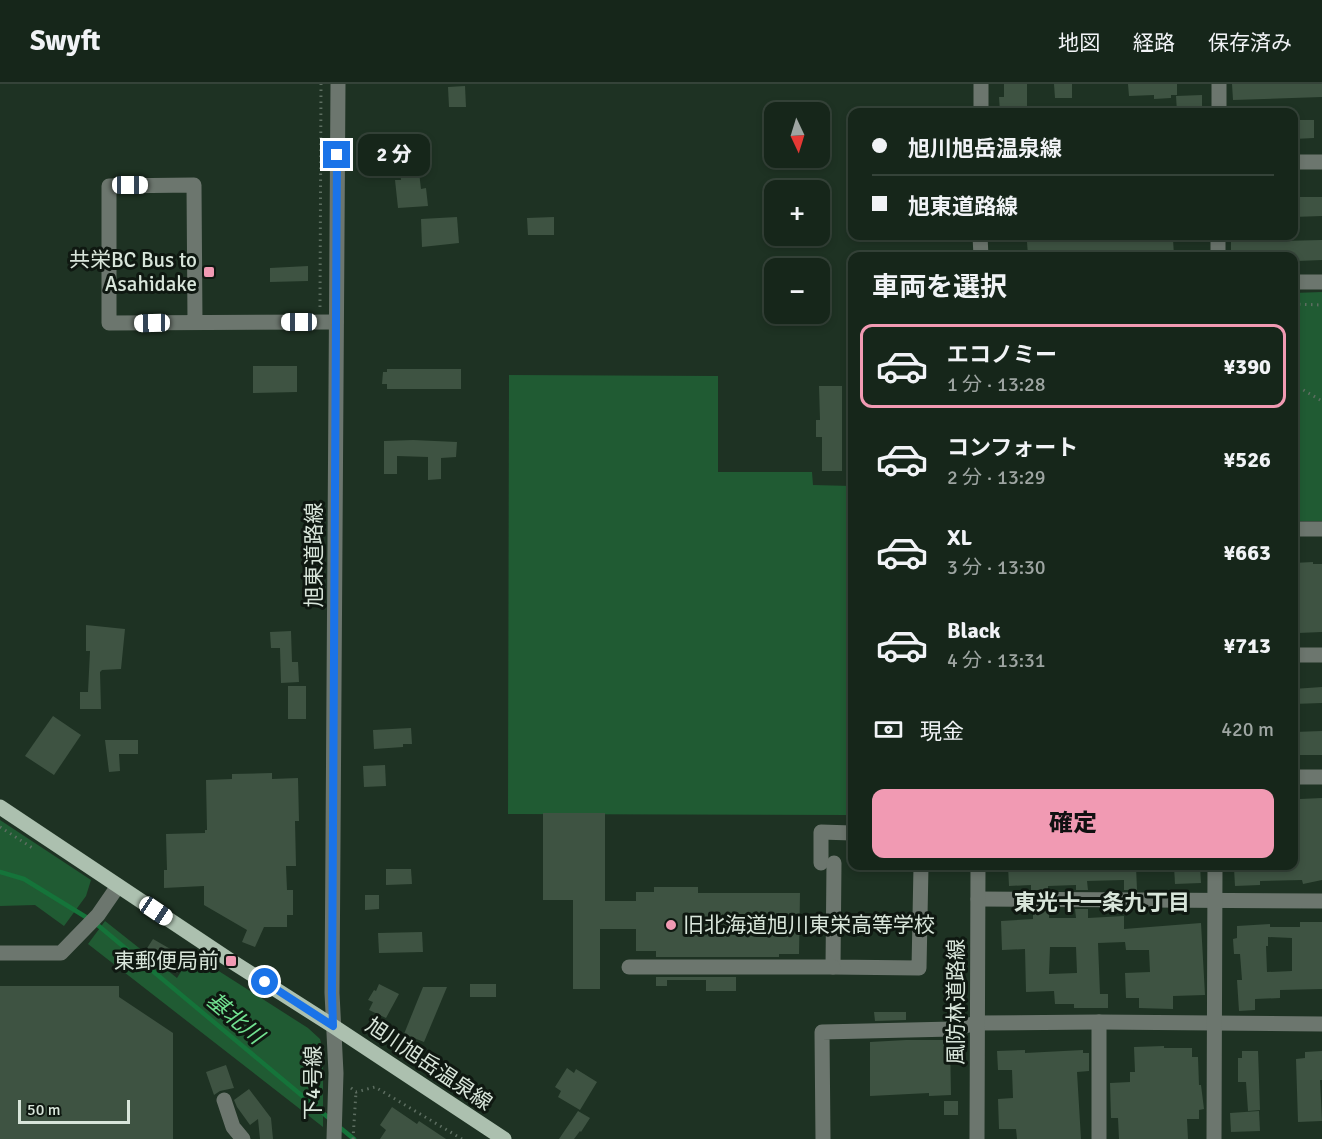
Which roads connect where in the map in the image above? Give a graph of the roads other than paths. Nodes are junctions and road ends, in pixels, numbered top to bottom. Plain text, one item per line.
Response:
1 (338, 84) edge
2 (981, 84) edge
3 (1219, 84) edge
4 (981, 108) edge
5 (1219, 108) edge
6 (1298, 162) edge
7 (1322, 162) edge
8 (1298, 282) edge
9 (1322, 282) edge
10 (195, 322) junction
11 (336, 322) junction
12 (1298, 528) edge
13 (1322, 529) edge
14 (1298, 655) edge
15 (1322, 655) edge
16 (1298, 777) edge
17 (1322, 777) edge
18 (0, 807) edge
19 (848, 833) edge
20 (921, 870) edge
21 (978, 870) edge
22 (1215, 870) edge
23 (118, 886) junction
24 (978, 899) junction
25 (1215, 900) junction
26 (1322, 901) edge
27 (0, 953) edge
28 (629, 967) dead end
29 (833, 967) junction
30 (1099, 1022) junction
31 (977, 1023) junction
32 (1215, 1023) junction
33 (1322, 1024) edge
34 (333, 1026) junction
35 (224, 1100) dead end
36 (243, 1139) edge
37 (334, 1139) edge
38 (504, 1139) edge
39 (823, 1139) edge
40 (977, 1139) edge
41 (1099, 1139) edge
42 (1214, 1139) edge

1 - 11 street, 旭東道路線
2 - 4 street
3 - 5 street
6 - 7 street
8 - 9 street
10 - 10 street
10 - 11 street
11 - 34 street, 旭東道路線
12 - 13 street
14 - 15 street
16 - 17 street
18 - 23 main road, 旭川旭岳温泉線
19 - 29 street
20 - 29 street
21 - 24 street, 風防林道路線
22 - 25 street
23 - 27 street
23 - 34 main road, 旭川旭岳温泉線
24 - 25 street
24 - 31 street, 風防林道路線
25 - 26 street
25 - 32 street
28 - 29 street
30 - 31 street
30 - 32 street
30 - 41 street
31 - 39 street
31 - 40 street, 風防林道路線
32 - 33 street
32 - 42 street
34 - 37 street, 下4号線
34 - 38 main road, 旭川旭岳温泉線
35 - 36 street

